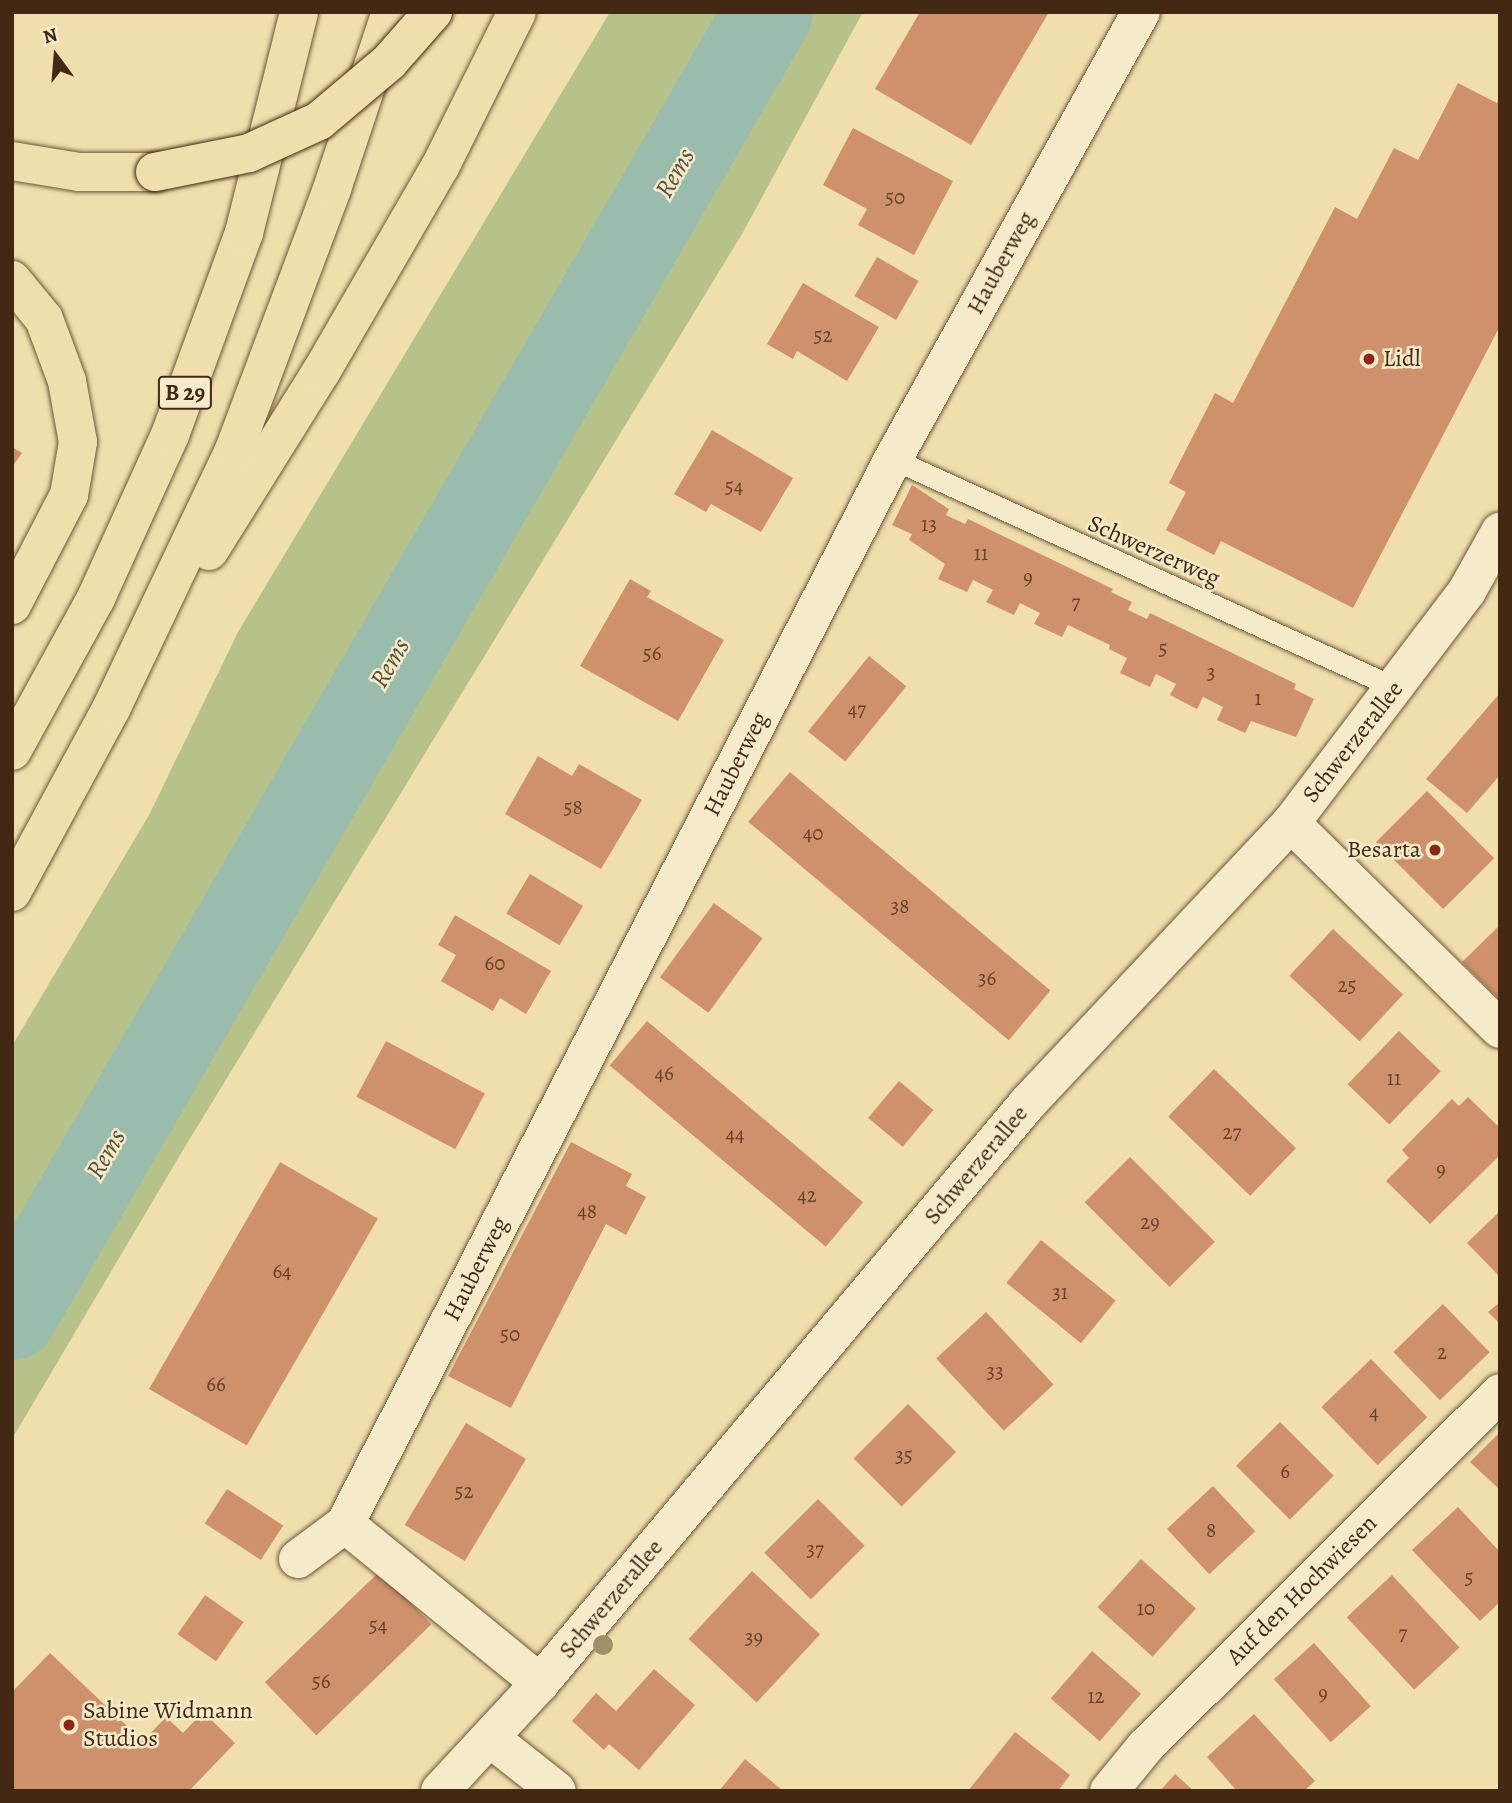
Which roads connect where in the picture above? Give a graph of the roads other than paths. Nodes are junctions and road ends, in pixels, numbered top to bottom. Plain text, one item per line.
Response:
1 (299, 12) edge
2 (391, 12) edge
3 (433, 12) edge
4 (517, 12) edge
5 (1141, 12) edge
6 (12, 161) edge
7 (12, 280) edge
8 (892, 459) junction
9 (1500, 532) edge
10 (12, 605) edge
11 (1395, 688) junction
12 (112, 707) junction
13 (12, 751) edge
14 (1291, 822) junction
15 (12, 892) edge
16 (1500, 1029) edge
17 (1500, 1393) edge
18 (345, 1524) junction
19 (298, 1559) dead end
20 (540, 1683) junction
21 (491, 1738) junction
22 (440, 1791) edge
23 (557, 1791) edge
24 (1109, 1791) edge

1 - 13 highway, B 29
2 - 12 highway, B 29
3 - 6 highway, bridge
4 - 12 highway
5 - 8 street, Hauberweg
7 - 10 highway
8 - 11 lane, Schwerzerweg
8 - 18 street, Hauberweg
9 - 11 street, Schwerzerallee
11 - 14 street, Schwerzerallee
12 - 15 highway, B 29
14 - 16 street
14 - 20 street, Schwerzerallee
17 - 24 street, Auf den Hochwiesen
18 - 19 street, Hauberweg
18 - 20 street
20 - 21 street, Schwerzerallee
21 - 22 street, Schwerzerallee
21 - 23 street

